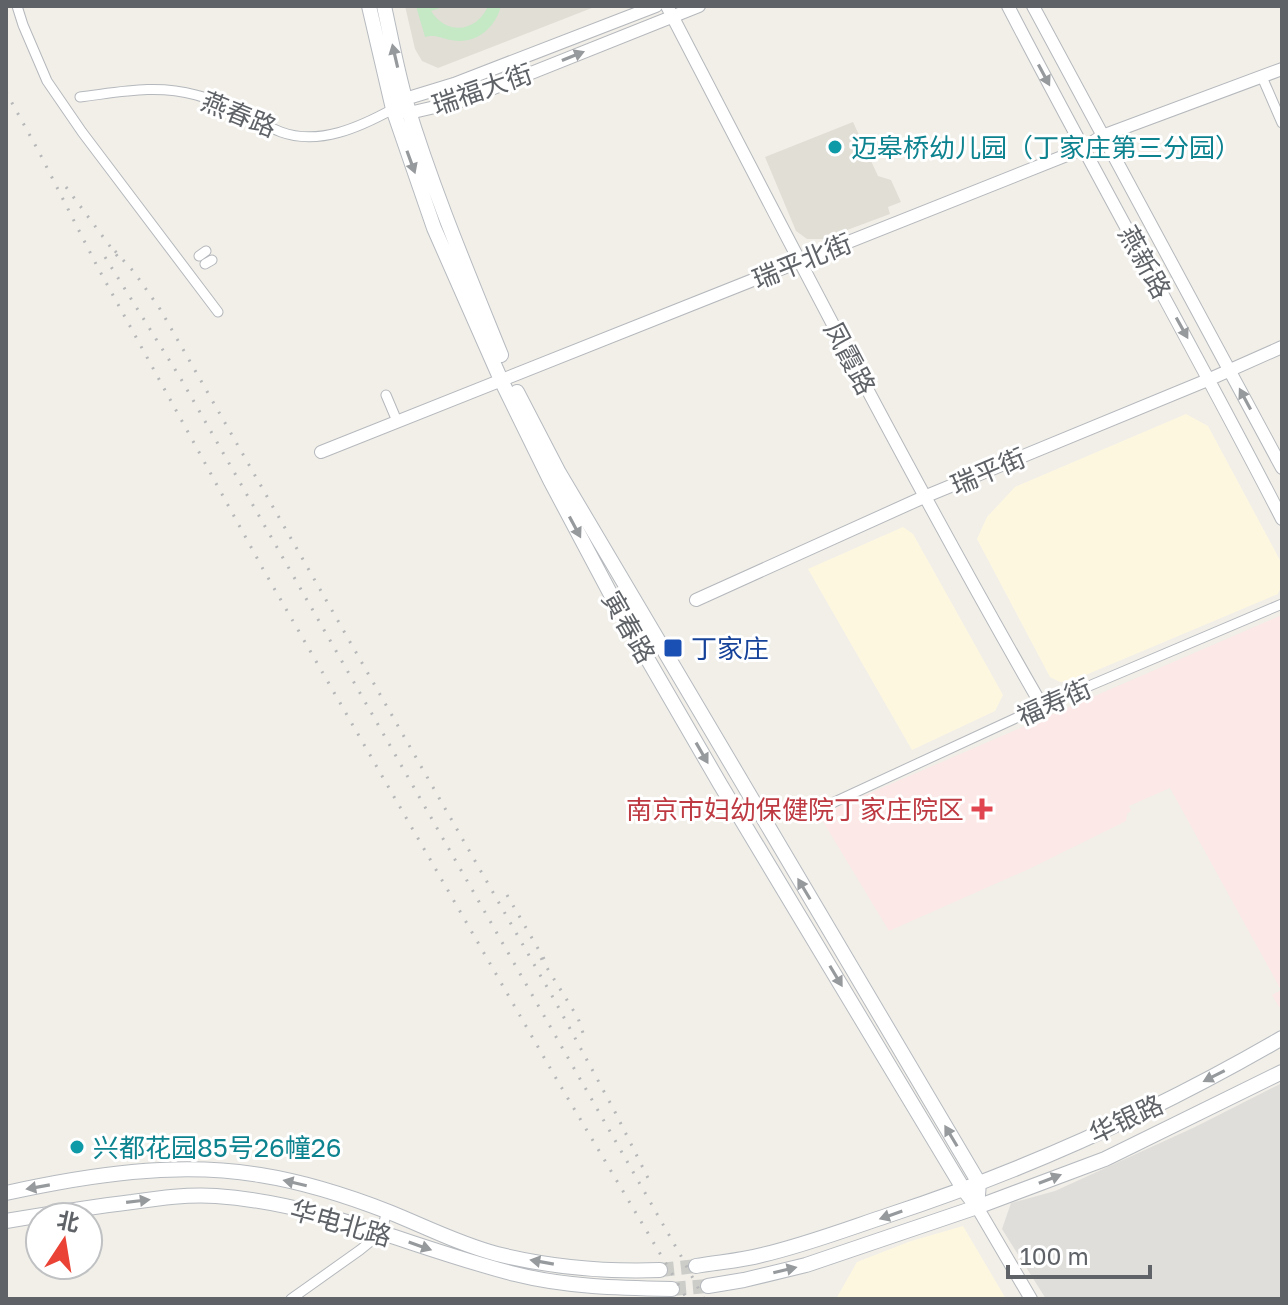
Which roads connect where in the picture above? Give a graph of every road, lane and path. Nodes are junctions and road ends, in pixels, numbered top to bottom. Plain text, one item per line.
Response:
1 (17, 6) edge
2 (369, 6) edge
3 (384, 6) edge
4 (656, 6) edge
5 (699, 6) edge
6 (1008, 6) edge
7 (1033, 6) edge
8 (670, 11) edge
9 (1282, 69) edge
10 (1262, 77) junction
11 (80, 97) dead end
12 (407, 106) junction
13 (393, 109) junction
14 (1282, 123) edge
15 (1102, 136) junction
16 (1082, 149) junction
17 (203, 260) dead end
18 (799, 262) junction
19 (187, 271) junction
20 (218, 312) dead end
21 (1282, 347) edge
22 (1230, 370) junction
23 (505, 378) junction
24 (1210, 379) junction
25 (386, 395) dead end
26 (397, 421) junction
27 (321, 452) dead end
28 (1282, 468) edge
29 (924, 497) junction
30 (1282, 519) edge
31 (696, 600) dead end
32 (1282, 604) edge
33 (1042, 706) junction
34 (828, 805) dead end
35 (1282, 1038) edge
36 (1282, 1072) edge
37 (979, 1183) junction
38 (964, 1190) junction
39 (6, 1193) edge
40 (977, 1207) junction
41 (387, 1211) junction
42 (6, 1221) edge
43 (381, 1233) junction
44 (696, 1266) tunnel mouth
45 (660, 1270) tunnel mouth
46 (708, 1286) tunnel mouth
47 (672, 1289) tunnel mouth
48 (291, 1299) edge
49 (1031, 1299) edge

1 - 19 street
2 - 13 main road, 寅春路
12 -> 3 main road, 寅春路
4 - 12 street, 瑞福大街
5 - 8 street, 瑞福大街
6 -> 16 street, 燕新路
7 - 15 street, 燕新路
12 -> 8 street, 瑞福大街
8 - 18 street, 凤霞路
9 - 10 street, 瑞平北街
10 - 14 street
10 - 15 street, 瑞平北街
11 - 13 street, 燕春路
12 - 13 street, 瑞福大街
12 - 23 main road, 寅春路
13 -> 23 main road, 寅春路
15 - 16 street, 瑞平北街
15 - 22 street, 燕新路
16 - 18 street, 瑞平北街
16 -> 24 street, 燕新路
17 - 19 street
18 - 23 street, 瑞平北街
18 - 29 street, 凤霞路
19 - 20 street
21 - 22 street, 瑞平街
22 - 24 street, 瑞平街
28 -> 22 street, 燕新路
23 - 26 street, 瑞平北街
37 -> 23 main road, 寅春路
23 -> 38 main road, 寅春路
24 - 29 street, 瑞平街
24 - 30 street, 燕新路
25 - 26 street
26 - 27 street, 瑞平北街
29 - 31 street, 瑞平街
29 - 33 street, 凤霞路
32 - 33 street, 福寿街
33 - 34 street, 福寿街
35 -> 37 main road, 华银路
40 -> 36 main road, 华银路
37 - 38 main road, 华银路
37 - 40 main road
38 - 40 main road, 寅春路
38 -> 44 main road
41 -> 39 main road, 华电北路
46 -> 40 main road
40 - 49 street, 寅春路
41 - 43 street
45 -> 41 main road, 华电北路
42 -> 43 main road, 华电北路
43 -> 47 main road, 华电北路
43 - 48 street

